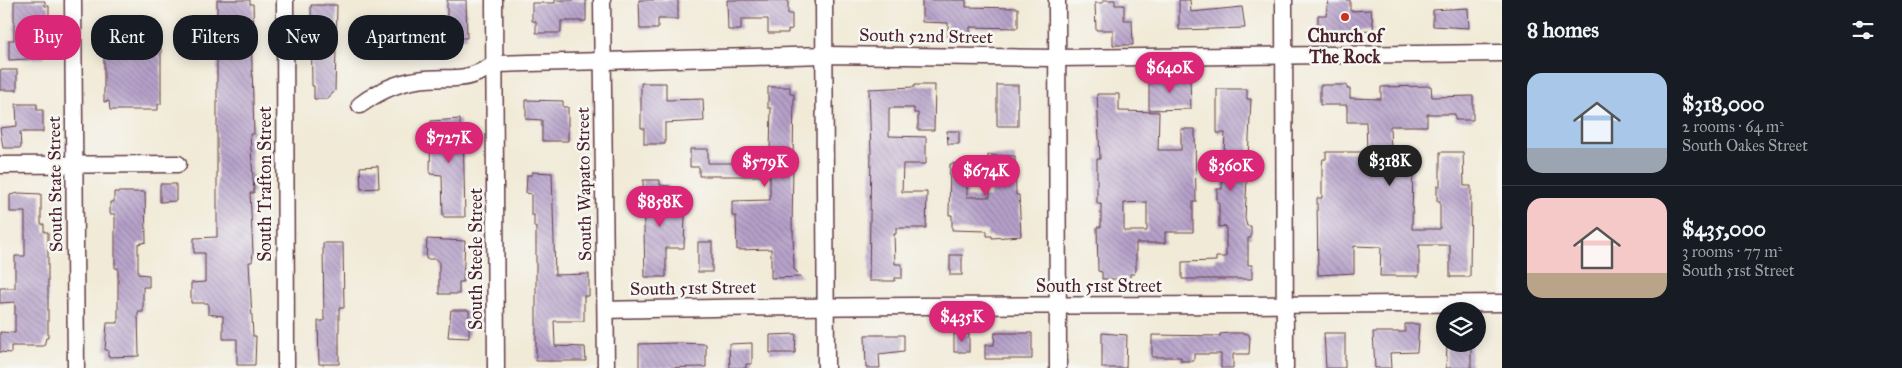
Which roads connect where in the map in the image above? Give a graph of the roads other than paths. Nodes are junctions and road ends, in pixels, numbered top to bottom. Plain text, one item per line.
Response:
1 (73, 0) edge
2 (285, 0) edge
3 (494, 0) edge
4 (602, 0) edge
5 (824, 0) edge
6 (1057, 0) edge
7 (1284, 0) edge
8 (1502, 53) edge
9 (825, 55) junction
10 (1285, 56) junction
11 (1057, 58) junction
12 (602, 61) junction
13 (495, 64) junction
14 (360, 105) dead end
15 (178, 164) dead end
16 (0, 165) edge
17 (75, 165) junction
18 (1502, 302) edge
19 (824, 305) junction
20 (1285, 305) junction
21 (1058, 307) junction
22 (606, 310) junction
23 (76, 368) edge
24 (286, 368) edge
25 (496, 368) edge
26 (606, 368) edge
27 (826, 368) edge
28 (1058, 368) edge
29 (1285, 368) edge

1 - 17 street, South State Street
2 - 24 street, South Trafton Street
3 - 13 street, South Steele Street
4 - 12 street, South Wapato Street
5 - 9 street
6 - 11 street
7 - 10 street
8 - 10 street, South 52nd Street
9 - 11 street, South 52nd Street
9 - 12 street, South 52nd Street
9 - 19 street
10 - 11 street, South 52nd Street
10 - 20 street
11 - 21 street
12 - 13 street, South 52nd Street
12 - 22 street, South Wapato Street
13 - 14 street, South 52nd Street
13 - 25 street, South Steele Street
15 - 17 street
16 - 17 street
17 - 23 street, South State Street
18 - 20 street, South 51st Street
19 - 21 street, South 51st Street
19 - 22 street, South 51st Street
19 - 27 street
20 - 21 street, South 51st Street
20 - 29 street
21 - 28 street
22 - 26 street, South Wapato Street

